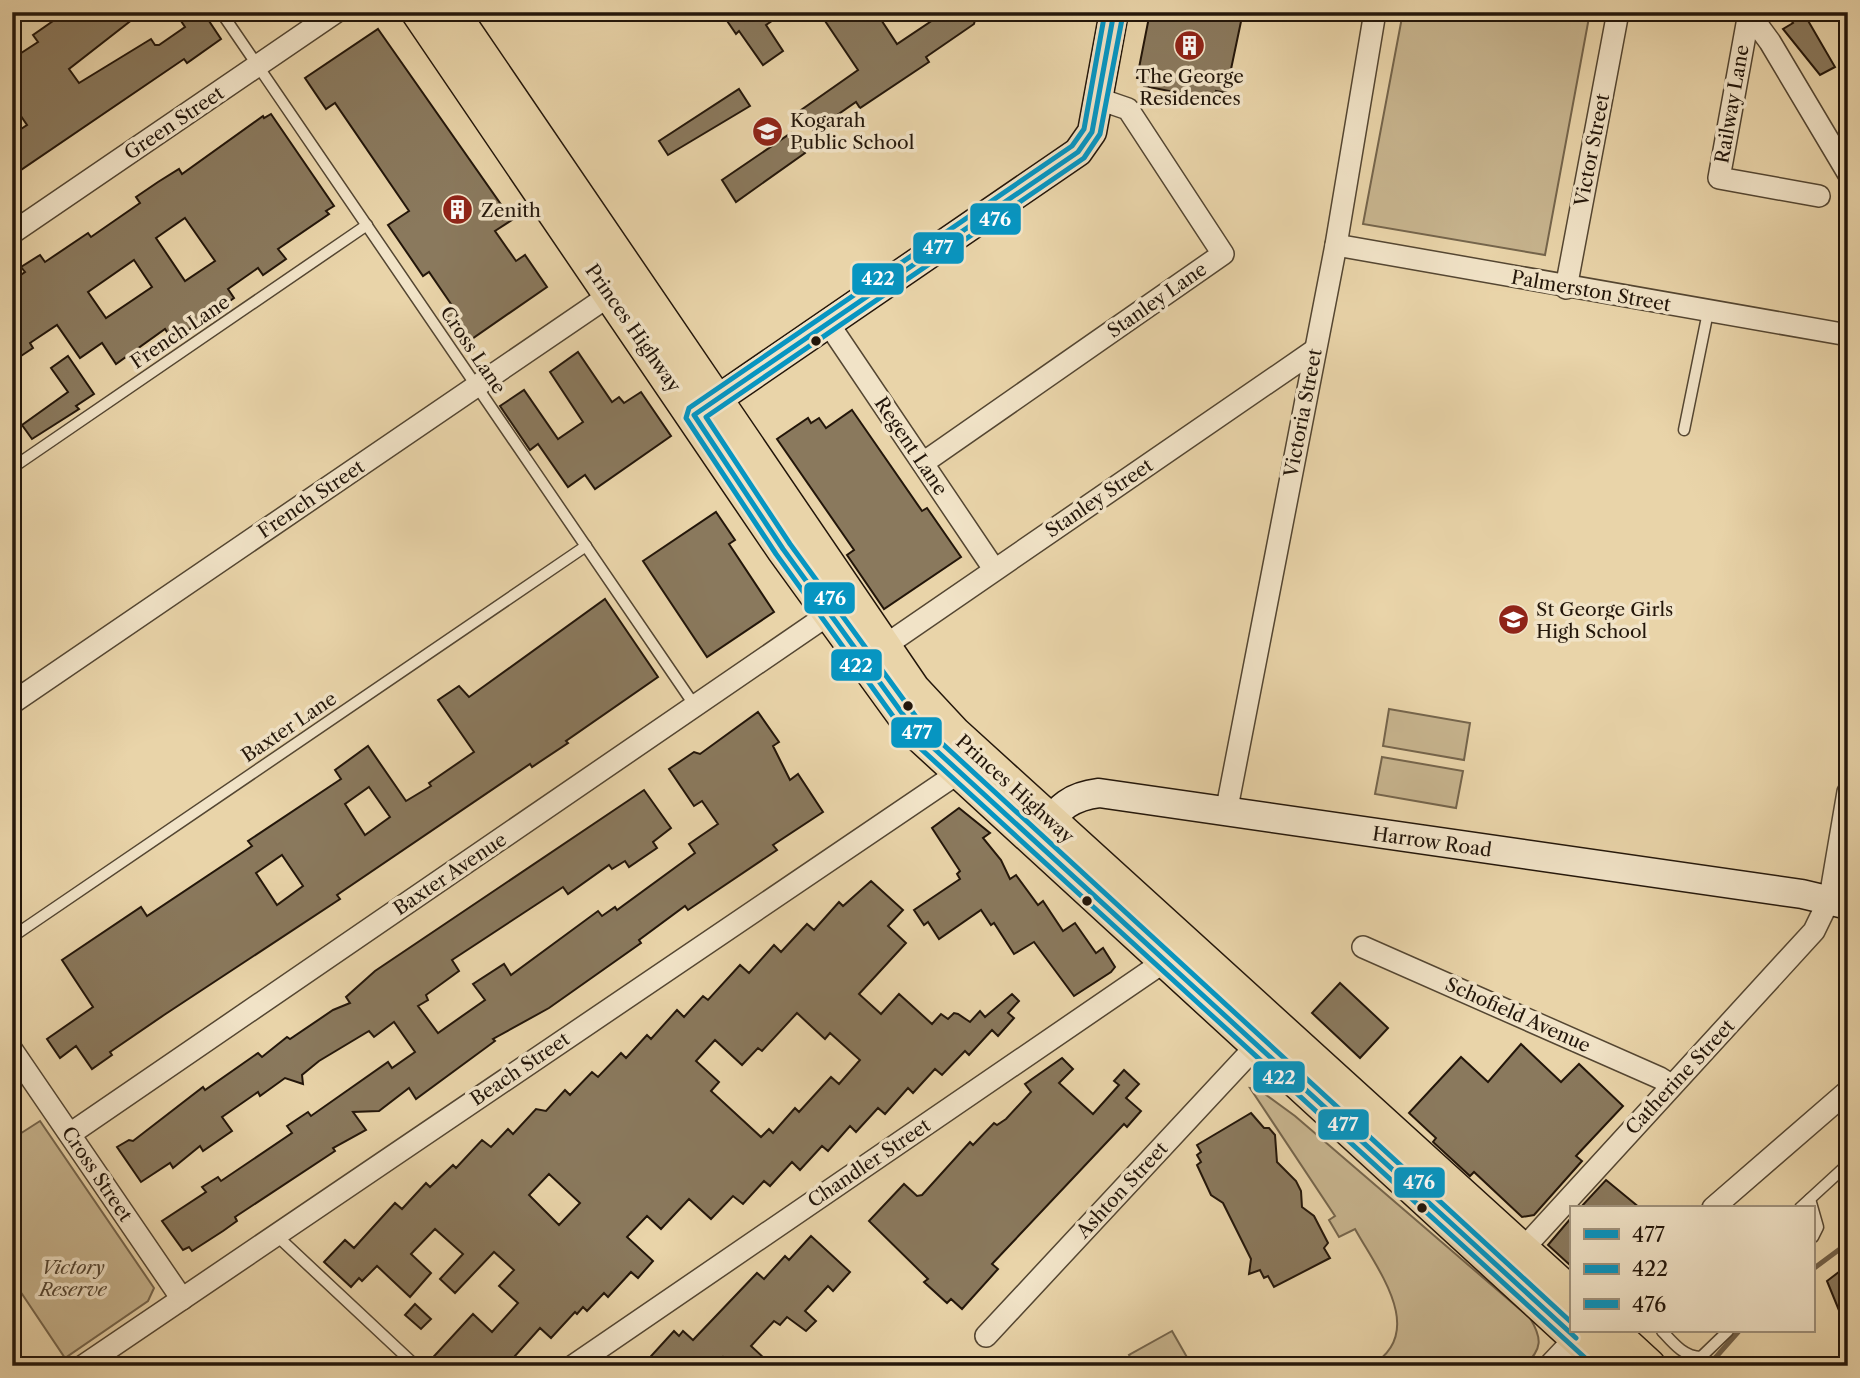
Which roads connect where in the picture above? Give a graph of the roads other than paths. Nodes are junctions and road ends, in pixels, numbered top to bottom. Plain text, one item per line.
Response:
1 (221, 12) edge
2 (336, 12) edge
3 (418, 12) edge
4 (452, 12) edge
5 (1114, 12) edge
6 (1375, 12) edge
7 (1619, 12) edge
8 (1748, 13) edge
9 (258, 66) junction
10 (1099, 99) junction
11 (1848, 173) edge
12 (1819, 197) dead end
13 (367, 225) junction
14 (12, 233) edge
15 (1336, 245) junction
16 (1566, 288) junction
17 (610, 295) junction
18 (1708, 312) junction
19 (828, 323) junction
20 (1848, 335) edge
21 (1315, 350) junction
22 (477, 386) junction
23 (705, 408) junction
24 (1684, 429) dead end
25 (923, 463) junction
26 (12, 468) edge
27 (586, 546) junction
28 (994, 569) junction
29 (829, 614) junction
30 (883, 647) junction
31 (12, 703) edge
32 (695, 706) junction
33 (958, 773) junction
34 (1848, 792) edge
35 (1226, 813) junction
36 (1041, 830) junction
37 (1839, 902) edge
38 (12, 937) edge
39 (1363, 947) dead end
40 (1165, 961) junction
41 (1258, 1044) junction
42 (12, 1050) edge
43 (1671, 1085) junction
44 (1848, 1091) edge
45 (70, 1134) junction
46 (1848, 1164) edge
47 (1810, 1199) junction
48 (1725, 1204) edge
49 (1802, 1206) edge
50 (1812, 1206) edge
51 (1815, 1218) edge
52 (276, 1235) junction
53 (1814, 1235) edge
54 (1522, 1250) junction
55 (1570, 1293) edge
56 (182, 1298) junction
57 (1570, 1320) edge
58 (1663, 1332) edge
59 (1727, 1332) edge
60 (986, 1336) dead end
61 (1596, 1343) edge
62 (83, 1366) edge
63 (416, 1366) edge
64 (573, 1366) edge
65 (1549, 1366) edge
66 (1649, 1366) edge

1 - 9 lane, Cross Lane
2 - 9 street, Green Street
3 - 17 highway, Princes Highway
4 - 23 highway, Princes Highway
5 - 10 main road
6 - 15 street, Victoria Street
7 - 16 street, Victor Street
8 - 11 street
8 - 12 street, Railway Lane
9 - 13 lane, Cross Lane
9 - 14 street, Green Street
10 - 19 main road
10 - 25 street, Stanley Lane
13 - 22 lane, Cross Lane
13 - 26 lane, French Lane
15 - 16 street, Palmerston Street
15 - 21 street, Victoria Street
16 - 18 street, Palmerston Street
17 - 22 street, French Street
17 - 23 highway, Princes Highway
18 - 20 street, Palmerston Street
18 - 24 lane
19 - 23 main road
19 - 25 street, Regent Lane
21 - 28 street, Stanley Street
21 - 35 street, Victoria Street
22 - 27 lane, Cross Lane
22 - 31 street, French Street
23 - 29 highway, Princes Highway
23 - 30 highway, Princes Highway
25 - 28 street, Regent Lane
27 - 32 lane, Cross Lane
27 - 38 lane, Baxter Lane
28 - 30 street, Stanley Street
29 - 32 street, Baxter Avenue
29 - 33 highway, Princes Highway
30 - 36 highway, Princes Highway
32 - 45 street, Baxter Avenue
33 - 36 highway, Princes Highway
33 - 52 street, Beach Street
34 - 37 street, Catherine Street
35 - 36 main road, Harrow Road
35 - 37 main road, Harrow Road
36 - 40 highway, Princes Highway
36 - 54 highway, Princes Highway
37 - 43 street, Catherine Street
39 - 43 street, Schofield Avenue
40 - 41 highway, Princes Highway
40 - 64 street, Chandler Street
41 - 57 highway, Princes Highway
41 - 60 street, Ashton Street
42 - 45 street, Cross Street
43 - 54 street, Catherine Street
44 - 48 street
45 - 56 street, Cross Street
46 - 47 lane
47 - 49 lane
47 - 50 lane
51 - 53 lane
52 - 56 street, Beach Street
52 - 63 lane
54 - 55 highway, Princes Highway
56 - 62 street, Beach Street
58 - 59 lane
61 - 65 street
61 - 66 highway, Princes Highway

